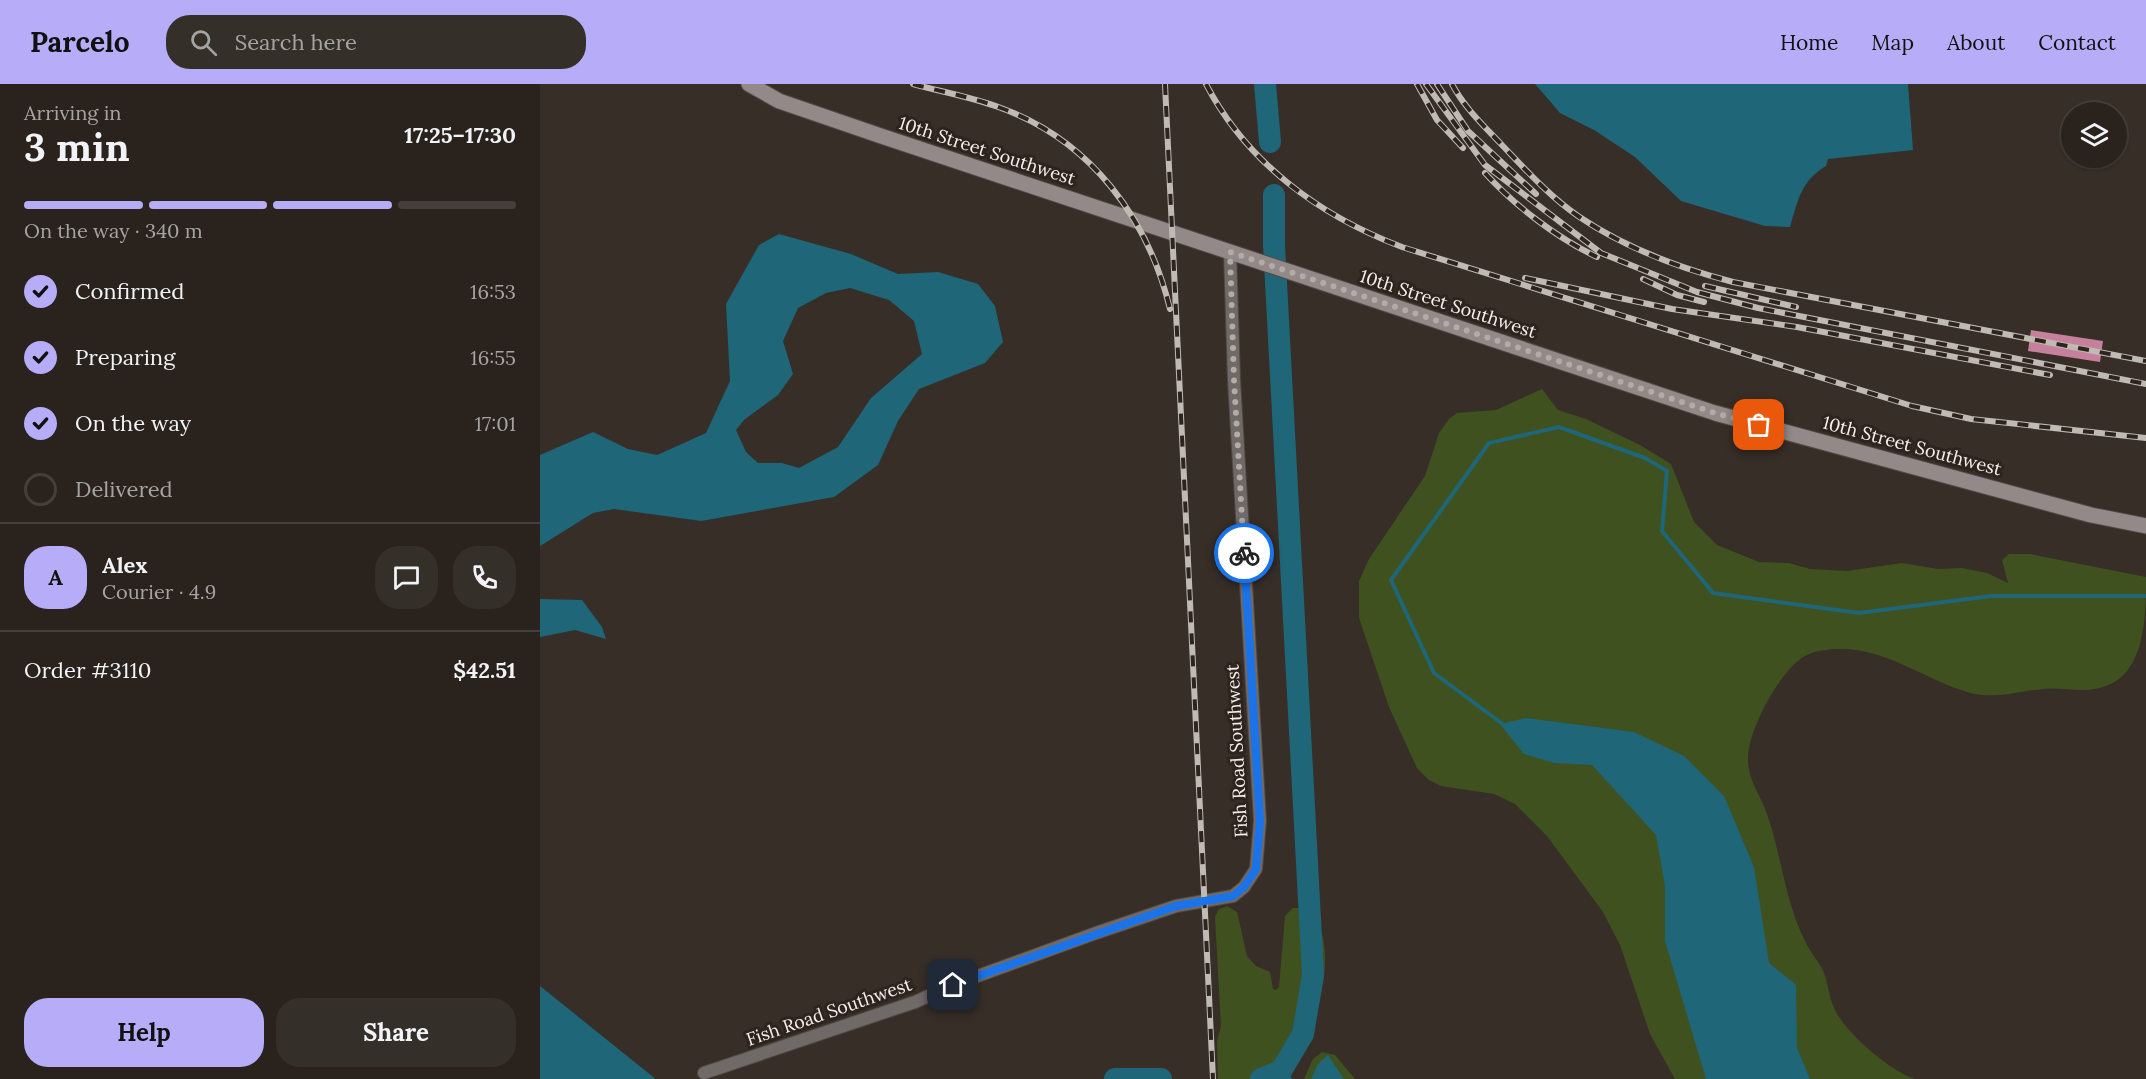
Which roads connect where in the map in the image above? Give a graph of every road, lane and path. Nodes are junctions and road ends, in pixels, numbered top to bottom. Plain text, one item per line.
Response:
1 (749, 84) edge
2 (1230, 252) junction
3 (2146, 526) edge
4 (704, 1073) dead end

1 - 2 main road, 10th Street Southwest
2 - 3 main road, 10th Street Southwest
2 - 4 street, Fish Road Southwest

